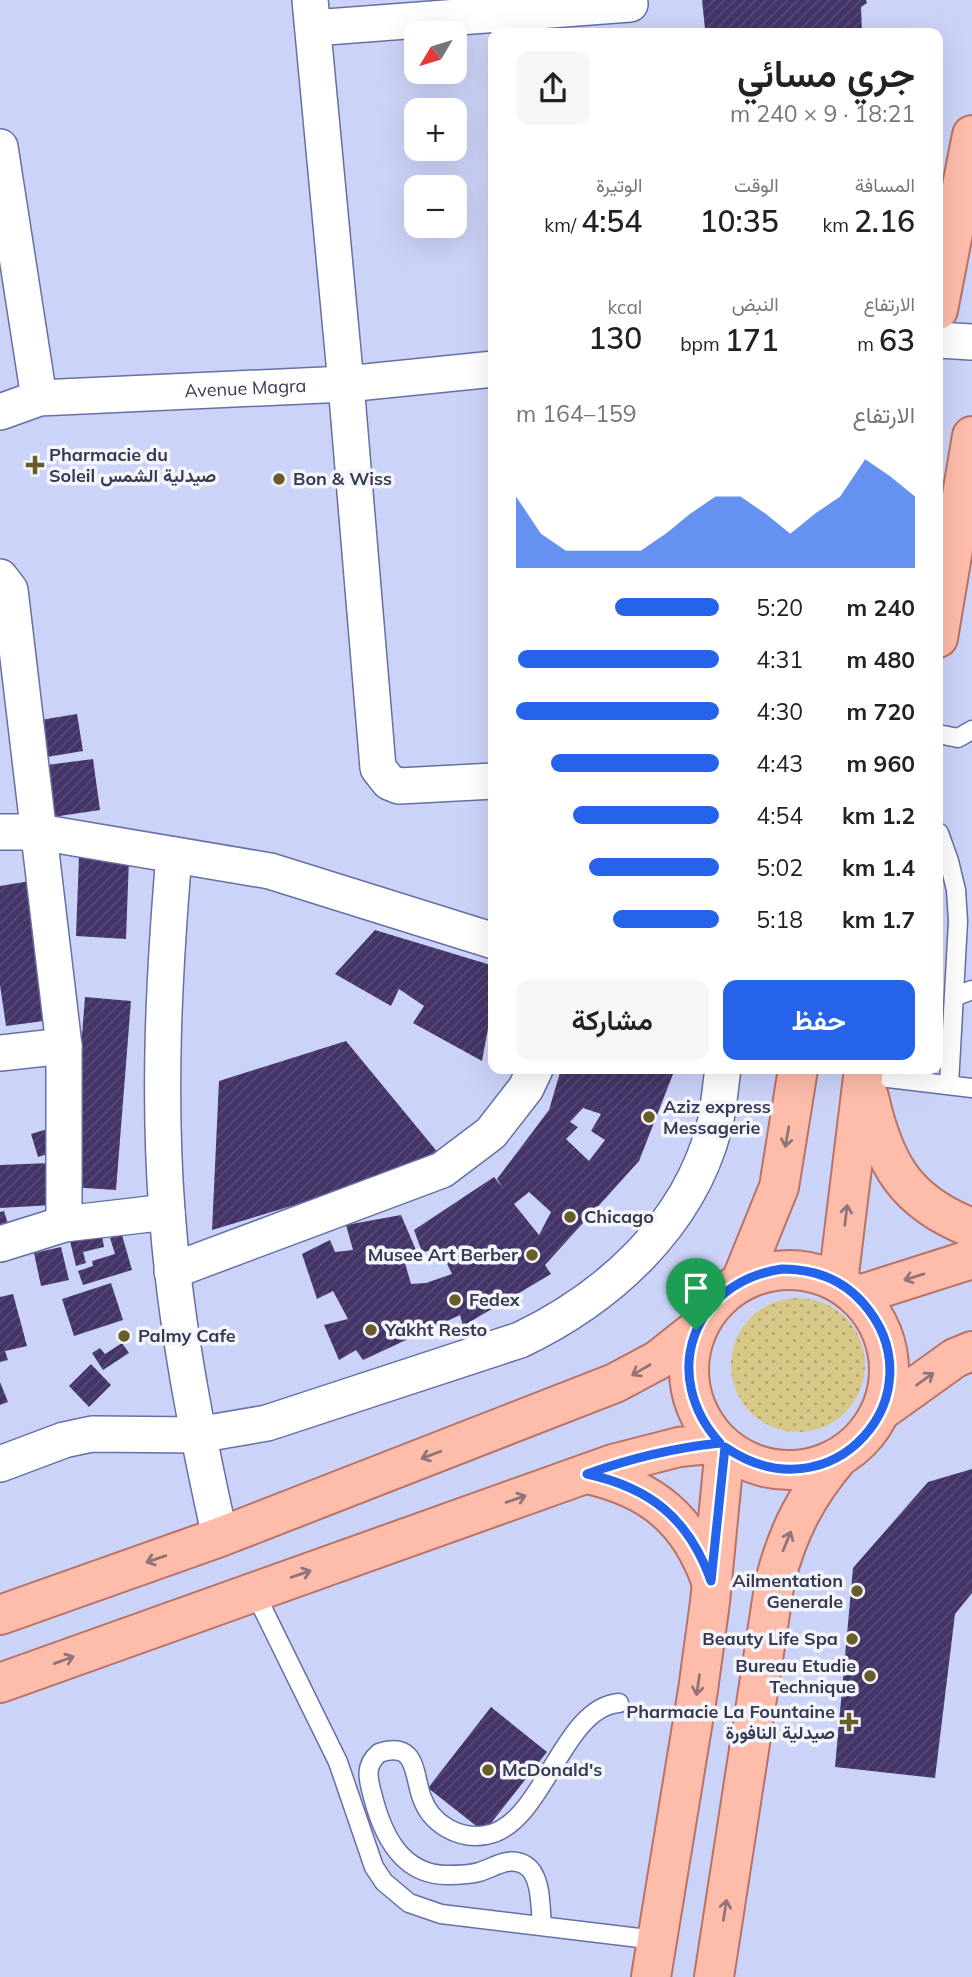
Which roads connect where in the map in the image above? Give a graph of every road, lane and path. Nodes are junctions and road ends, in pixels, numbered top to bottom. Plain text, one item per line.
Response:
1 (352, 13) edge
2 (630, 13) edge
3 (312, 14) edge
4 (972, 135) edge
5 (0, 148) edge
6 (966, 203) edge
7 (943, 291) edge
8 (943, 340) edge
9 (972, 342) edge
10 (488, 370) edge
11 (346, 384) junction
12 (39, 398) junction
13 (0, 412) edge
14 (972, 436) edge
15 (965, 525) edge
16 (0, 577) edge
17 (943, 617) edge
18 (972, 730) edge
19 (943, 735) edge
20 (488, 780) edge
21 (0, 832) edge
22 (39, 832) junction
23 (943, 844) edge
24 (174, 855) junction
25 (488, 939) edge
26 (972, 990) edge
27 (954, 997) junction
28 (64, 1045) junction
29 (0, 1053) edge
30 (533, 1074) edge
31 (722, 1074) edge
32 (797, 1074) edge
33 (864, 1074) edge
34 (864, 1074) edge
35 (877, 1074) edge
36 (949, 1085) junction
37 (972, 1088) edge
38 (167, 1212) junction
39 (64, 1224) junction
40 (972, 1228) edge
41 (0, 1244) edge
42 (972, 1259) edge
43 (172, 1270) junction
44 (741, 1281) junction
45 (847, 1289) junction
46 (696, 1330) junction
47 (972, 1351) edge
48 (881, 1411) junction
49 (197, 1435) junction
50 (722, 1445) junction
51 (839, 1457) junction
52 (0, 1464) edge
53 (587, 1474) junction
54 (220, 1537) junction
55 (711, 1581) junction
56 (254, 1591) junction
57 (0, 1615) edge
58 (0, 1683) edge
59 (619, 1703) dead end
60 (542, 1925) junction
61 (656, 1940) junction
62 (651, 1977) edge
63 (714, 1977) edge

1 - 2 street
1 - 3 street
3 - 11 street
4 - 6 main road
5 - 12 street
6 - 7 main road
8 - 9 street
10 - 11 street, Avenue Magra
11 - 12 street, Avenue Magra
11 - 20 street
12 - 13 street, Avenue Magra
14 - 15 main road
15 - 17 main road
16 - 22 street
18 - 19 lane
21 - 22 street
22 - 24 street
22 - 28 street
23 - 27 lane
24 - 25 street
24 - 38 street
26 - 27 lane
27 - 36 lane
28 - 29 street
28 - 39 street
30 - 43 street
31 - 49 street
32 -> 44 main road
33 - 40 main road
45 -> 34 main road
35 - 36 lane
36 - 37 lane
38 - 39 street
38 - 43 street
39 - 41 street
42 -> 45 main road
43 - 49 street
44 - 45 main road
44 - 46 main road
45 - 48 main road
46 - 50 main road
46 -> 54 main road
48 -> 47 main road
48 - 51 main road
49 - 52 street
49 - 54 street
50 - 51 main road
50 - 53 main road
50 - 55 main road
63 -> 51 main road
53 - 55 main road
56 -> 53 main road
54 -> 57 main road
55 -> 61 main road
58 -> 56 main road
56 - 60 lane
59 - 60 lane
60 - 61 lane
61 - 62 main road

